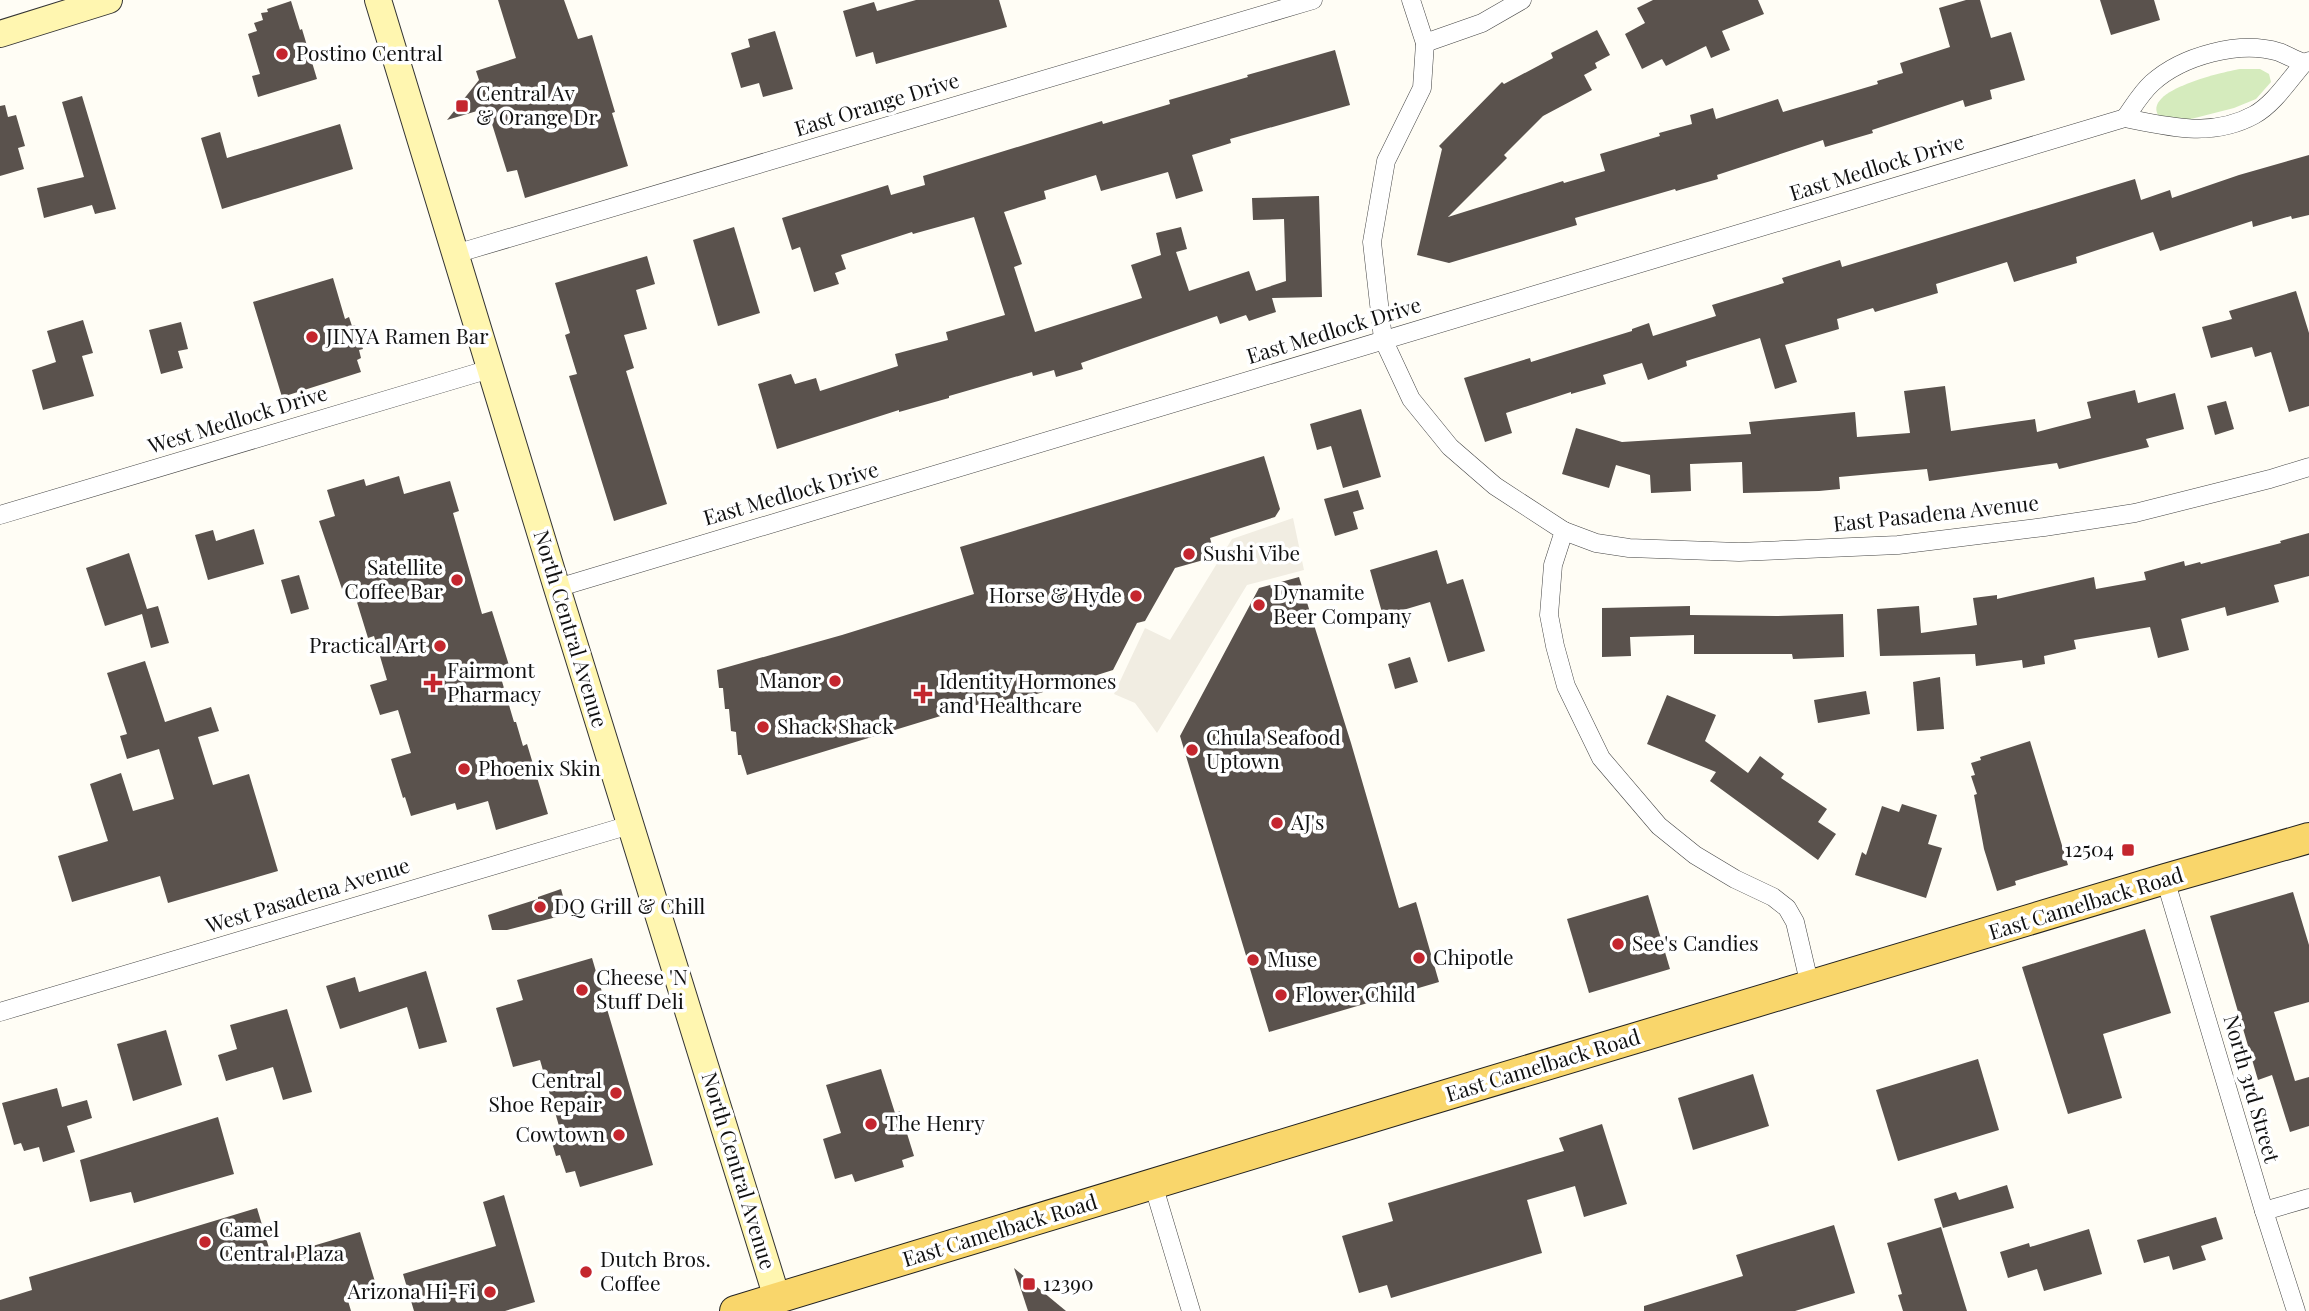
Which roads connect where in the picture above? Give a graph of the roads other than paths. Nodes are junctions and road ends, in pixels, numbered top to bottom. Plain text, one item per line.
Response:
1 (109, 0) edge
2 (378, 0) edge
3 (1313, 0) edge
4 (1411, 0) edge
5 (1522, 0) edge
6 (0, 34) edge
7 (1425, 43) junction
8 (2306, 62) edge
9 (2125, 118) junction
10 (455, 254) junction
11 (1383, 339) junction
12 (490, 369) junction
13 (2309, 467) edge
14 (0, 516) edge
15 (1564, 531) junction
16 (556, 588) junction
17 (630, 825) junction
18 (2309, 838) edge
19 (2165, 879) junction
20 (1810, 986) junction
21 (0, 1012) edge
22 (1153, 1184) junction
23 (2309, 1198) edge
24 (2263, 1211) junction
25 (780, 1307) edge
26 (735, 1311) edge
27 (1191, 1311) edge
28 (2294, 1311) edge

1 - 6 main road
2 - 10 main road, North Central Avenue
3 - 10 street, East Orange Drive
4 - 7 street
5 - 7 street
7 - 11 street, East Pasadena Avenue
8 - 9 street, East Medlock Drive
8 - 9 street, East Medlock Drive
9 - 11 street, East Medlock Drive
10 - 12 main road, North Central Avenue
11 - 15 street, East Pasadena Avenue
11 - 16 street, East Medlock Drive
12 - 14 street, West Medlock Drive
12 - 16 main road, North Central Avenue
13 - 15 street, East Pasadena Avenue
15 - 20 street
16 - 17 main road, North Central Avenue
17 - 21 street, West Pasadena Avenue
17 - 25 main road, North Central Avenue
18 - 19 main road, East Camelback Road
19 - 20 main road, East Camelback Road
19 - 24 street, North 3rd Street
20 - 22 main road, East Camelback Road
22 - 25 main road, East Camelback Road
22 - 27 street
23 - 24 street
24 - 28 street, North 3rd Street
25 - 26 main road, East Camelback Road

